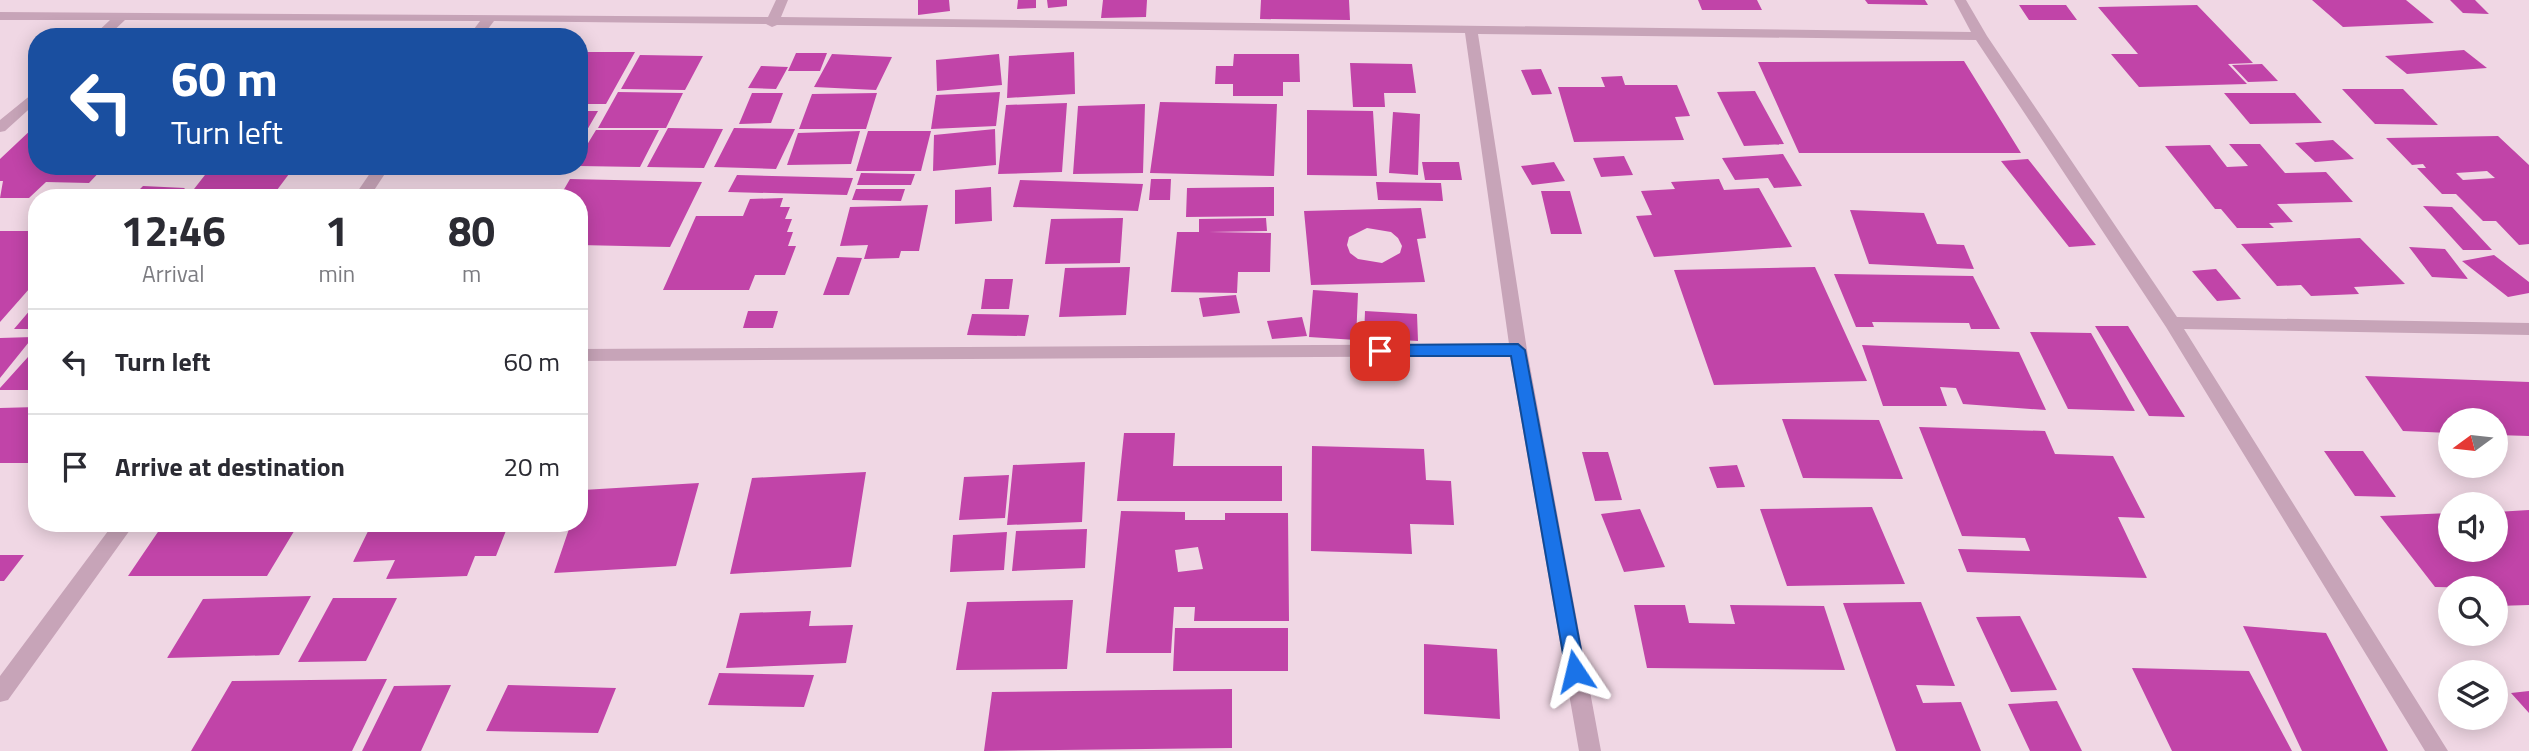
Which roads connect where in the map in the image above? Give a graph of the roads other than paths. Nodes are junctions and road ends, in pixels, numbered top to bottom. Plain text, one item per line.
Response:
1 (782, 0) edge
2 (1960, 0) edge
3 (0, 16) edge
4 (121, 17) junction
5 (490, 17) junction
6 (772, 23) junction
7 (109, 28) edge
8 (482, 28) edge
9 (1471, 31) junction
10 (1980, 36) junction
11 (28, 102) edge
12 (0, 128) edge
13 (2172, 323) junction
14 (2529, 329) edge
15 (1518, 350) junction
16 (588, 355) edge
17 (118, 532) edge
18 (0, 693) edge
19 (1590, 751) edge
20 (2437, 751) edge

1 - 6 street
2 - 10 street
3 - 4 street
4 - 5 street
4 - 7 street
5 - 6 street
5 - 8 street
6 - 9 street
9 - 10 street
9 - 15 street
10 - 13 street
11 - 12 street
13 - 14 street
13 - 20 street
15 - 16 street
15 - 19 street
17 - 18 street

